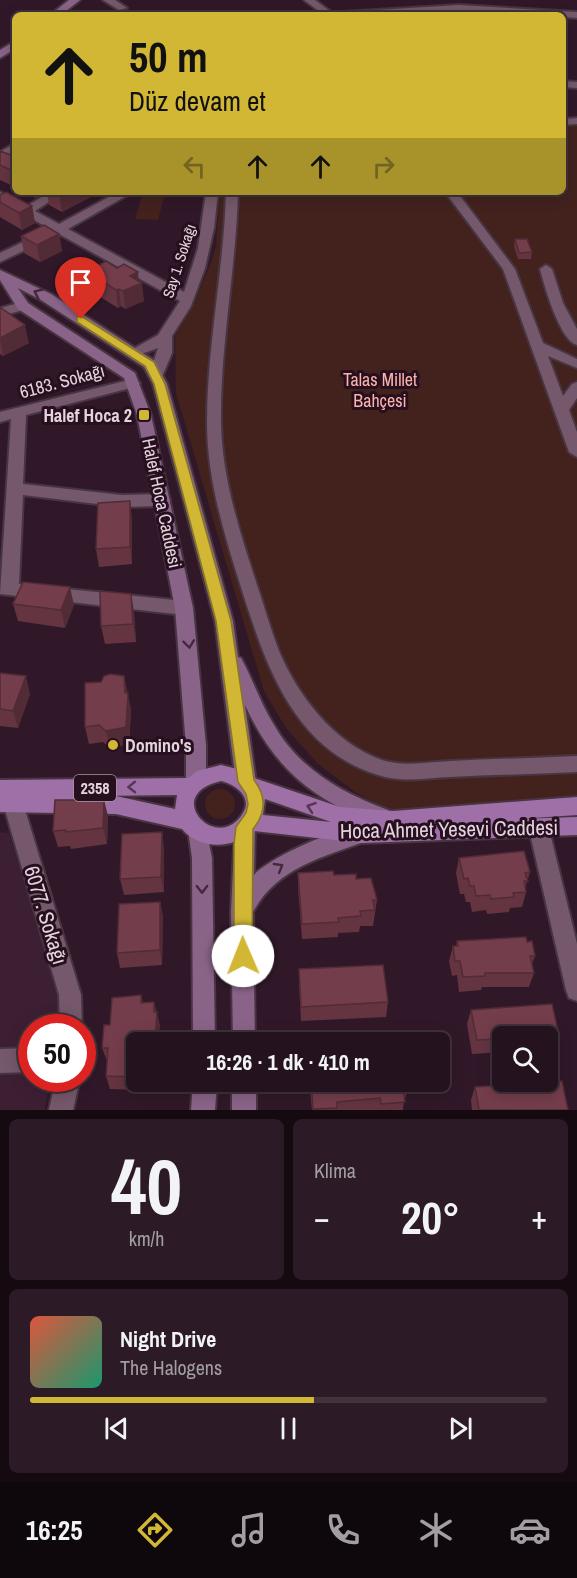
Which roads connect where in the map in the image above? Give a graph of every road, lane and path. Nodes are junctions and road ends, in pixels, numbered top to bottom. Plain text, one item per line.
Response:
1 (75, 0) edge
2 (108, 0) edge
3 (309, 0) edge
4 (384, 0) edge
5 (508, 0) edge
6 (122, 8) dead end
7 (516, 10) junction
8 (59, 12) edge
9 (326, 12) edge
10 (403, 12) edge
11 (540, 12) edge
12 (12, 46) edge
13 (0, 56) edge
14 (53, 195) edge
15 (122, 195) edge
16 (212, 195) edge
17 (232, 195) edge
18 (453, 195) edge
19 (0, 196) edge
20 (28, 210) junction
21 (61, 228) junction
22 (0, 258) edge
23 (546, 269) dead end
24 (2, 276) edge
25 (186, 299) junction
26 (23, 306) junction
27 (0, 312) edge
28 (165, 335) junction
29 (577, 342) edge
30 (537, 345) junction
31 (133, 353) junction
32 (577, 364) edge
33 (156, 376) junction
34 (133, 383) junction
35 (577, 387) edge
36 (561, 410) junction
37 (19, 412) junction
38 (0, 417) edge
39 (577, 452) edge
40 (15, 489) junction
41 (162, 500) junction
42 (5, 589) edge
43 (184, 608) junction
44 (228, 647) junction
45 (577, 764) edge
46 (193, 784) junction
47 (248, 784) junction
48 (4, 798) edge
49 (577, 806) edge
50 (393, 820) junction
51 (247, 824) junction
52 (193, 826) junction
53 (577, 826) edge
54 (539, 829) junction
55 (362, 834) junction
56 (242, 910) junction
57 (577, 990) edge
58 (71, 1014) edge
59 (204, 1032) edge
60 (244, 1032) edge
61 (18, 1060) edge
62 (0, 1061) edge
63 (65, 1092) edge
64 (204, 1092) edge
65 (244, 1092) edge
66 (61, 1110) edge
67 (203, 1110) edge
68 (244, 1110) edge

1 - 8 main road
2 - 6 street
3 - 9 street
4 - 10 street
5 - 7 street
7 - 10 street
7 - 11 street
12 - 13 main road
14 - 20 street
15 - 21 street
16 - 25 street, Say 1. Sokağı
17 - 45 street
18 - 30 street
19 - 20 street
20 - 21 street
21 - 22 street
21 - 25 street
23 - 29 street
24 - 26 main road, Halef Hoca Caddesi
31 -> 24 main road, Halef Hoca Caddesi
25 - 28 street, Say 1. Sokağı
26 - 27 street
26 - 34 main road, Halef Hoca Caddesi
28 - 31 street, Say 1. Sokağı
28 - 33 street
30 - 32 street
30 - 36 street
31 - 33 main road, Halef Hoca Caddesi
33 - 44 main road, Halef Hoca Caddesi
34 - 37 street, 6183. Sokağı
34 - 41 main road, Halef Hoca Caddesi
35 - 36 street
36 - 39 street
37 - 38 street, 6183. Sokağı
37 - 40 street
40 - 41 street
40 - 42 street
41 - 43 main road, Halef Hoca Caddesi
42 - 43 street
43 -> 46 main road, Halef Hoca Caddesi
44 - 47 main road, Halef Hoca Caddesi
44 - 50 main road
46 - 47 main road
46 -> 48 main road, 2358
46 - 52 main road
50 -> 47 main road, Hoca Ahmet Yesevi Caddesi
47 - 51 main road
48 - 52 main road
48 - 58 street, 6077. Sokağı
49 - 50 main road, Hoca Ahmet Yesevi Caddesi
51 - 52 main road
51 - 55 main road, Hoca Ahmet Yesevi Caddesi
51 - 56 main road
52 -> 59 main road
53 - 54 main road, Hoca Ahmet Yesevi Caddesi
54 - 55 main road, Hoca Ahmet Yesevi Caddesi
54 - 57 street
56 -> 55 main road
56 - 60 main road
61 - 62 street
63 - 66 street
64 - 67 main road
65 - 68 main road

